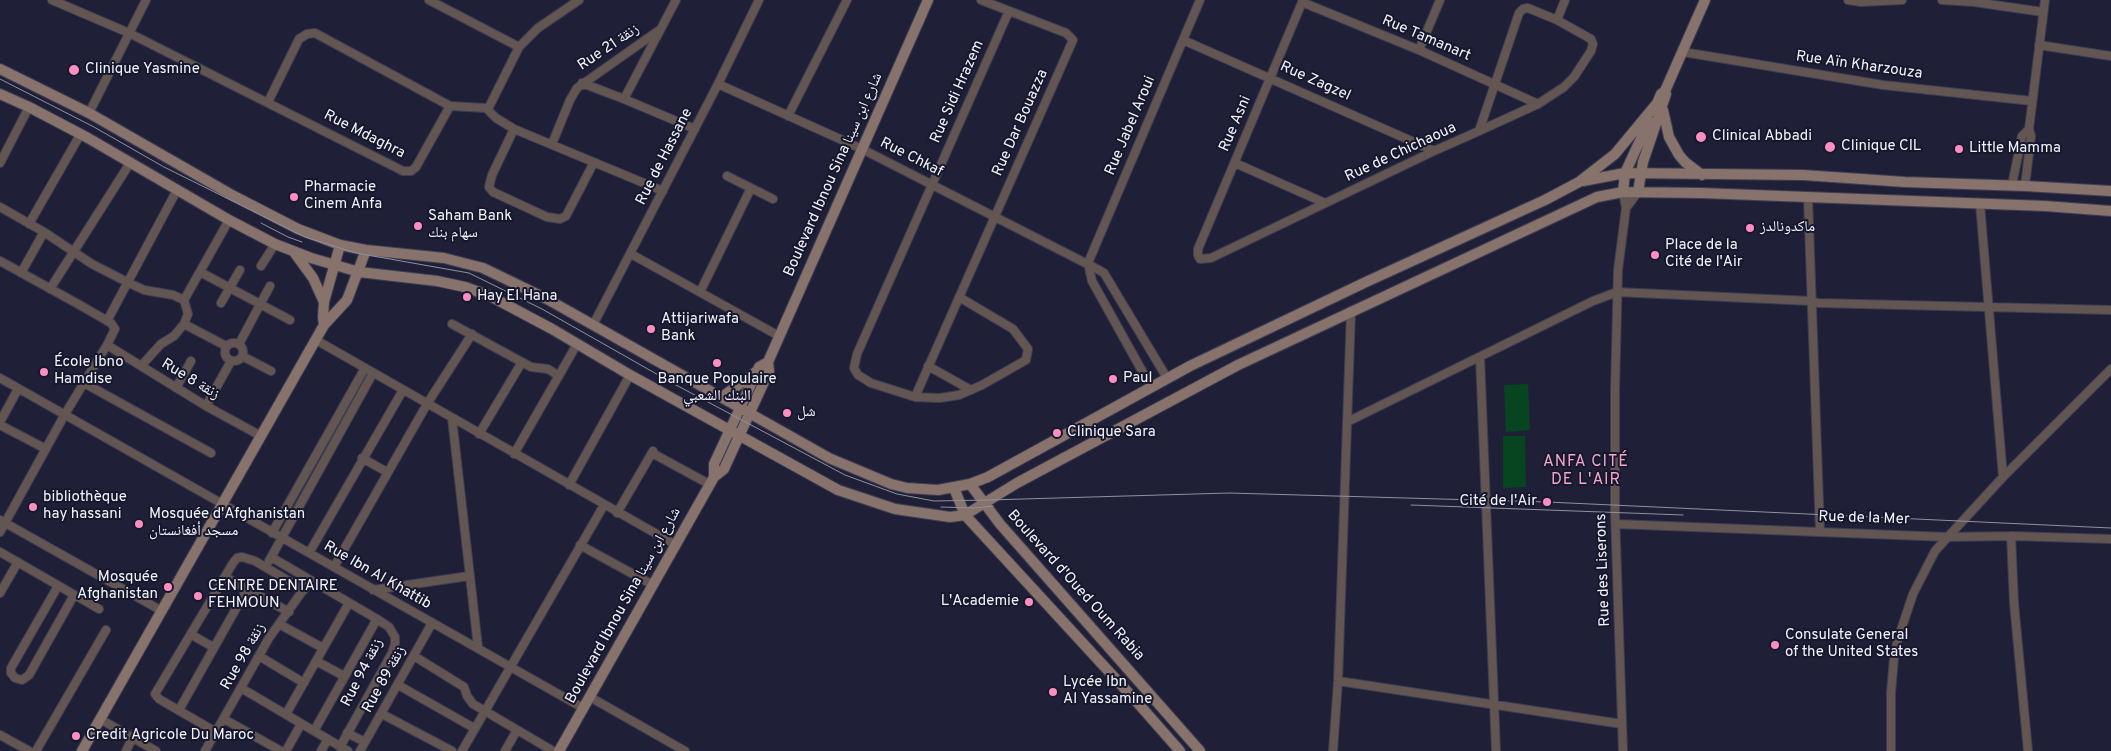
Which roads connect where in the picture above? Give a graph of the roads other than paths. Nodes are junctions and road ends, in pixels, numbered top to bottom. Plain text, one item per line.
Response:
1 (52, 0) edge
2 (146, 0) edge
3 (429, 0) edge
4 (579, 0) edge
5 (676, 0) edge
6 (759, 0) edge
7 (847, 0) edge
8 (928, 0) edge
9 (982, 0) edge
10 (1200, 0) edge
11 (1440, 0) edge
12 (1565, 0) edge
13 (1704, 0) edge
14 (1848, 0) edge
15 (1891, 0) edge
16 (1902, 0) edge
17 (1942, 0) edge
18 (2045, 0) edge
19 (1302, 1) edge
20 (1009, 12) junction
21 (2043, 12) junction
22 (1557, 20) junction
23 (658, 31) junction
24 (129, 33) junction
25 (1183, 40) junction
26 (2039, 45) junction
27 (519, 48) junction
28 (1419, 50) junction
29 (1683, 52) junction
30 (2111, 56) edge
31 (0, 69) edge
32 (1270, 78) junction
33 (582, 84) junction
34 (718, 84) junction
35 (1495, 84) junction
36 (0, 94) edge
37 (624, 99) junction
38 (2032, 101) junction
39 (268, 102) junction
40 (1538, 104) junction
41 (450, 106) junction
42 (1660, 106) junction
43 (28, 107) junction
44 (488, 109) junction
45 (89, 113) junction
46 (788, 116) junction
47 (514, 129) junction
48 (695, 129) junction
49 (2029, 129) junction
50 (1479, 131) junction
51 (80, 135) junction
52 (552, 144) junction
53 (862, 149) junction
54 (1434, 151) junction
55 (0, 163) edge
56 (130, 163) junction
57 (1234, 163) junction
58 (593, 164) junction
59 (1625, 173) junction
60 (1641, 173) junction
61 (1702, 175) junction
62 (727, 176) dead end
63 (1579, 182) junction
64 (932, 184) junction
65 (2012, 185) junction
66 (2025, 186) junction
67 (752, 188) junction
68 (177, 190) junction
69 (663, 191) junction
70 (2111, 191) edge
71 (1623, 192) junction
72 (1638, 192) junction
73 (1808, 198) junction
74 (772, 200) dead end
75 (1325, 203) junction
76 (1980, 204) junction
77 (0, 208) edge
78 (1626, 208) junction
79 (2111, 211) edge
80 (994, 216) junction
81 (229, 220) junction
82 (29, 224) junction
83 (44, 232) junction
84 (275, 244) junction
85 (340, 245) junction
86 (366, 250) junction
87 (293, 251) junction
88 (73, 252) junction
89 (631, 254) junction
90 (1200, 259) joint
91 (0, 261) edge
92 (1088, 263) junction
93 (333, 265) junction
94 (261, 266) dead end
95 (240, 270) dead end
96 (200, 272) junction
97 (359, 272) junction
98 (21, 273) junction
99 (127, 282) junction
100 (270, 286) dead end
101 (231, 287) junction
102 (50, 289) junction
103 (700, 292) junction
104 (1617, 292) junction
105 (959, 297) junction
106 (184, 300) junction
107 (1811, 301) junction
108 (324, 302) junction
109 (221, 303) dead end
110 (261, 304) junction
111 (1988, 307) junction
112 (2111, 310) edge
113 (1351, 311) junction
114 (290, 320) dead end
115 (107, 321) junction
116 (184, 324) junction
117 (452, 324) dead end
118 (593, 325) junction
119 (324, 326) junction
120 (472, 334) junction
121 (779, 336) junction
122 (316, 340) junction
123 (239, 344) junction
124 (578, 344) junction
125 (107, 345) junction
126 (226, 346) junction
127 (242, 356) junction
128 (1480, 357) junction
129 (191, 361) dead end
130 (231, 361) junction
131 (522, 362) junction
132 (768, 362) junction
133 (141, 366) junction
134 (928, 366) junction
135 (365, 368) junction
136 (2111, 369) edge
137 (758, 370) junction
138 (271, 371) dead end
139 (374, 373) junction
140 (630, 375) junction
141 (559, 376) junction
142 (0, 378) edge
143 (1167, 378) junction
144 (84, 383) junction
145 (1151, 387) junction
146 (176, 388) junction
147 (18, 389) junction
148 (403, 390) junction
149 (971, 390) junction
150 (722, 397) junction
151 (915, 397) junction
152 (427, 404) junction
153 (206, 406) junction
154 (741, 408) junction
155 (65, 414) junction
156 (751, 414) junction
157 (452, 418) junction
158 (1347, 422) junction
159 (0, 424) edge
160 (731, 430) junction
161 (479, 434) junction
162 (741, 435) junction
163 (261, 436) junction
164 (46, 449) junction
165 (211, 453) dead end
166 (514, 454) junction
167 (362, 458) junction
168 (387, 472) junction
169 (2003, 477) junction
170 (304, 478) junction
171 (712, 481) junction
172 (312, 482) junction
173 (970, 484) junction
174 (569, 485) junction
175 (954, 488) junction
176 (982, 504) junction
177 (222, 505) junction
178 (604, 505) junction
179 (618, 513) junction
180 (965, 515) junction
181 (2, 522) edge
182 (1616, 524) junction
183 (1820, 531) junction
184 (0, 532) edge
185 (272, 533) junction
186 (2011, 536) junction
187 (281, 537) junction
188 (1947, 537) junction
189 (2111, 539) edge
190 (580, 545) junction
191 (676, 545) junction
192 (0, 552) edge
193 (309, 553) junction
194 (271, 558) junction
195 (18, 562) junction
196 (266, 567) junction
197 (334, 567) junction
198 (469, 576) junction
199 (225, 577) junction
200 (310, 580) junction
201 (653, 585) junction
202 (58, 586) junction
203 (247, 589) junction
204 (304, 590) junction
205 (373, 590) junction
206 (0, 594) edge
207 (74, 595) junction
208 (349, 603) junction
209 (99, 609) dead end
210 (162, 611) junction
211 (289, 612) junction
212 (377, 619) junction
213 (432, 623) junction
214 (279, 624) junction
215 (106, 630) dead end
216 (192, 635) junction
217 (213, 647) junction
218 (478, 647) junction
219 (323, 648) junction
220 (259, 656) junction
221 (414, 656) junction
222 (316, 661) junction
223 (510, 667) junction
224 (344, 676) junction
225 (1338, 681) junction
226 (304, 683) junction
227 (398, 685) junction
228 (241, 688) junction
229 (590, 697) junction
230 (1494, 704) junction
231 (583, 708) junction
232 (179, 710) junction
233 (484, 711) junction
234 (286, 714) junction
235 (382, 714) junction
236 (100, 719) junction
237 (224, 719) junction
238 (301, 724) junction
239 (1622, 724) junction
240 (474, 728) junction
241 (517, 730) junction
242 (314, 731) junction
243 (216, 732) junction
244 (348, 733) junction
245 (0, 735) edge
246 (132, 737) junction
247 (328, 739) junction
248 (365, 742) junction
249 (340, 747) junction
250 (207, 749) edge
251 (29, 751) edge
252 (36, 751) edge
253 (82, 751) edge
254 (126, 751) edge
255 (156, 751) edge
256 (216, 751) edge
257 (282, 751) edge
258 (286, 751) edge
259 (321, 751) edge
260 (348, 751) edge
261 (360, 751) edge
262 (452, 751) edge
263 (462, 751) edge
264 (505, 751) edge
265 (553, 751) edge
266 (560, 751) edge
267 (685, 751) edge
268 (1180, 751) edge
269 (1200, 751) edge
270 (1334, 751) edge
271 (1496, 751) edge
272 (1623, 751) edge
273 (1891, 751) edge
274 (2028, 751) edge

1 - 24 street, Rue Mdaghra
2 - 24 street
3 - 27 street
4 - 27 street
5 - 23 street
6 - 34 street, Rue de Hassane
7 - 46 street
8 - 53 main road, Boulevard Ibnou Sina شارع ابن سينا
9 - 20 street
10 - 25 street, Rue Jabel Aroui
11 - 28 street
12 - 22 street
13 - 29 main road
14 - 15 street
15 - 16 street
17 - 21 street
18 - 21 street
19 - 28 street, Rue Tamanart
19 - 32 street, Rue Asni
20 - 64 street, Rue Sidi Hrazem
20 - 80 street, Rue Dar Bouazza
21 - 26 street
22 - 35 street
22 - 40 street, Rue de Chichaoua
23 - 33 street, Rue 21 زنقة
23 - 37 street
24 - 39 street, Rue Mdaghra
24 - 45 street
25 - 32 street, Rue Zagzel
25 - 92 street, Rue Jabel Aroui
26 - 30 street
26 - 38 street
27 - 44 street
28 - 35 street, Rue Tamanart
29 - 38 street, Rue Aïn Kharzouza
29 - 42 main road
31 - 45 main road
32 - 54 street, Rue Zagzel
32 - 57 street, Rue Asni
33 - 37 street
33 - 52 street, Rue 21 زنقة
34 - 46 street, Rue Chkaf
34 - 48 street, Rue de Hassane
35 - 40 street, Rue Tamanart
35 - 50 street
36 - 43 main road
37 - 48 street
38 - 49 street
39 - 41 street, Rue Mdaghra
39 - 41 street
40 - 50 street, Rue de Chichaoua
41 - 44 street
42 - 59 main road
42 - 60 main road
42 - 61 main road
42 - 63 main road
43 - 51 main road
43 - 55 street
44 - 47 street
45 - 85 main road
46 - 53 street, Rue Chkaf
47 - 52 street
47 - 58 street
48 - 69 street, Rue de Hassane
49 - 65 street
49 - 66 street
50 - 54 street, Rue de Chichaoua
51 - 56 main road
51 - 82 street
52 - 58 street
53 - 64 street, Rue Chkaf
53 - 121 main road, Boulevard Ibnou Sina شارع ابن سينا
54 - 75 street, Rue de Chichaoua
56 - 68 main road
56 - 88 street
57 - 75 street
57 - 90 street, Rue Asni
58 - 69 street
59 - 60 main road
59 - 63 main road
59 - 71 main road
60 - 61 main road
60 - 72 main road
61 - 65 main road
62 - 67 street
63 - 143 main road
64 - 80 street, Rue Chkaf
64 - 151 street, Rue Sidi Hrazem
65 - 66 main road
66 - 70 main road
67 - 74 street
67 - 103 street
68 - 81 main road
68 - 99 street
69 - 89 street, Rue de Hassane
71 - 72 main road
71 - 78 street, Rue des Liserons
71 - 113 main road
72 - 73 main road
72 - 78 street
73 - 76 main road
73 - 107 street
75 - 90 street, Rue de Chichaoua
76 - 79 main road
76 - 111 street
77 - 82 street
78 - 104 street, Rue des Liserons
80 - 92 street, Rue Chkaf
80 - 105 street, Rue Dar Bouazza
81 - 84 main road
81 - 96 street
82 - 83 street
83 - 88 street
83 - 98 street
84 - 87 main road
84 - 94 street
85 - 86 main road
85 - 93 main road
86 - 97 main road
86 - 118 main road
87 - 93 main road
87 - 108 main road
88 - 99 street
88 - 102 street
89 - 103 street
89 - 118 street, Rue de Hassane
91 - 98 street
92 - 143 street, Rue Chkaf
92 - 145 street
93 - 97 main road
93 - 108 main road
95 - 101 street
96 - 101 street
96 - 106 street
97 - 119 main road
97 - 124 main road
98 - 102 street
99 - 106 street
99 - 115 street
100 - 110 street
101 - 109 street
101 - 110 street
102 - 115 street
103 - 121 street
104 - 107 street
104 - 128 street
104 - 182 street, Rue des Liserons
105 - 134 street, Rue Dar Bouazza
105 - 149 street, Rue Sidi Hrazem
106 - 116 street
107 - 111 street
107 - 183 street
108 - 119 main road
110 - 114 street
110 - 123 street
111 - 112 street
111 - 169 street
113 - 158 street
113 - 176 main road
115 - 125 street
116 - 126 street
116 - 133 street
117 - 120 street
118 - 150 main road
119 - 122 main road
120 - 131 street
120 - 152 street
121 - 132 main road, Boulevard Ibnou Sina شارع ابن سينا
122 - 135 street
122 - 163 main road
123 - 126 street
123 - 127 street
124 - 140 main road
124 - 141 street
125 - 133 street, Rue 8 زنقة
125 - 144 street
126 - 130 street
127 - 130 street
127 - 138 street
128 - 158 street
128 - 230 street
129 - 146 street
130 - 153 street
131 - 141 street
131 - 161 street
132 - 137 main road, Boulevard Ibnou Sina شارع ابن سينا
132 - 156 main road, Boulevard Ibnou Sina شارع ابن سينا
133 - 146 street, Rue 8 زنقة
134 - 149 street
134 - 151 street, Rue Dar Bouazza
135 - 139 street
135 - 170 street
136 - 169 street
137 - 150 main road
137 - 154 main road, Boulevard Ibnou Sina شارع ابن سينا
139 - 148 street
139 - 172 street
140 - 160 main road
140 - 174 street
141 - 166 street
142 - 147 street, Rue Ibn Al Khattib
143 - 145 main road
144 - 155 street
144 - 165 street
145 - 173 main road
146 - 153 street, Rue 8 زنقة
147 - 155 street, Rue Ibn Al Khattib
147 - 159 street
148 - 152 street
148 - 167 street
149 - 151 street, Rue Sidi Hrazem
150 - 154 main road
152 - 157 street
152 - 168 street
153 - 163 street, Rue 8 زنقة
154 - 156 main road
154 - 160 main road, Boulevard Ibnou Sina شارع ابن سينا
155 - 164 street
155 - 177 street, Rue Ibn Al Khattib
156 - 162 main road, Boulevard Ibnou Sina شارع ابن سينا
156 - 175 main road
157 - 161 street
157 - 198 street
158 - 225 street
159 - 164 street
160 - 162 main road
160 - 171 main road, Boulevard Ibnou Sina شارع ابن سينا
161 - 166 street
162 - 171 main road, Boulevard Ibnou Sina شارع ابن سينا
162 - 180 main road
163 - 177 main road
164 - 181 street
166 - 174 street
167 - 168 street
167 - 193 street
168 - 197 street
169 - 188 street
170 - 172 street
170 - 185 street
171 - 179 street
171 - 191 main road, Boulevard Ibnou Sina شارع ابن سينا
172 - 187 street
173 - 175 main road
173 - 176 main road, Boulevard d'Oued Oum Rabia
174 - 178 street
175 - 180 main road
176 - 180 main road
176 - 269 main road, Boulevard d'Oued Oum Rabia
177 - 185 street, Rue Ibn Al Khattib
177 - 210 main road
178 - 179 street
178 - 190 street
179 - 191 street
180 - 268 main road
181 - 184 street
181 - 210 street
182 - 183 street, Rue de la Mer
182 - 239 street, Rue des Liserons
183 - 188 street, Rue de la Mer
185 - 187 street, Rue Ibn Al Khattib
186 - 188 street, Rue de la Mer
186 - 189 street, Rue de la Mer
186 - 274 street
187 - 193 street, Rue Ibn Al Khattib
187 - 194 street
188 - 273 street
190 - 201 street
190 - 223 street
191 - 201 main road, Boulevard Ibnou Sina شارع ابن سينا
192 - 195 street
193 - 197 street, Rue Ibn Al Khattib
194 - 196 street
194 - 200 street, Rue 94 زنقة
195 - 202 street
195 - 206 street
196 - 199 street
196 - 204 street
197 - 205 street, Rue Ibn Al Khattib
198 - 205 street
198 - 218 street
199 - 203 street
199 - 216 street
200 - 204 street, Rue 98 زنقة
200 - 208 street, Rue 94 زنقة
201 - 229 main road, Boulevard Ibnou Sina شارع ابن سينا
202 - 207 street
202 - 207 street
203 - 211 street
203 - 217 street
204 - 211 street, Rue 98 زنقة
205 - 213 street, Rue Ibn Al Khattib
207 - 209 street
208 - 212 street, Rue 94 زنقة
208 - 219 street
210 - 236 main road
211 - 214 street, Rue 98 زنقة
212 - 224 street
212 - 244 street, Rue 94 زنقة
213 - 218 street, Rue Ibn Al Khattib
213 - 221 street, Rue 89 زنقة
214 - 219 street
214 - 220 street, Rue 98 زنقة
215 - 252 street
216 - 217 street
216 - 232 street
217 - 232 street
218 - 223 street, Rue Ibn Al Khattib
219 - 222 street
220 - 226 street
220 - 228 street, Rue 98 زنقة
221 - 227 street, Rue 89 زنقة
221 - 233 street
222 - 224 street
222 - 226 street
223 - 231 street, Rue Ibn Al Khattib
223 - 233 street
224 - 242 street
225 - 230 street
225 - 270 street
226 - 234 street
227 - 235 street, Rue 89 زنقة
227 - 240 street
228 - 234 street
228 - 237 street, Rue 98 زنقة
229 - 231 main road, Boulevard Ibnou Sina شارع ابن سينا
229 - 267 street
230 - 239 street
230 - 271 street
231 - 266 main road, Boulevard Ibnou Sina شارع ابن سينا
232 - 243 street
233 - 240 street
233 - 241 street
234 - 238 street
235 - 248 street, Rue 89 زنقة
235 - 262 street
236 - 246 street
236 - 253 main road
237 - 243 street, Rue 98 زنقة
237 - 257 street
238 - 242 street
238 - 258 street
239 - 272 street, Rue des Liserons
240 - 263 street
241 - 264 street
241 - 265 street
242 - 247 street
243 - 250 street, Rue 98 زنقة
244 - 248 street
244 - 249 street, Rue 94 زنقة
245 - 251 street
246 - 254 street
246 - 255 street
247 - 249 street
247 - 259 street
248 - 261 street, Rue 89 زنقة
249 - 260 street
250 - 256 street

